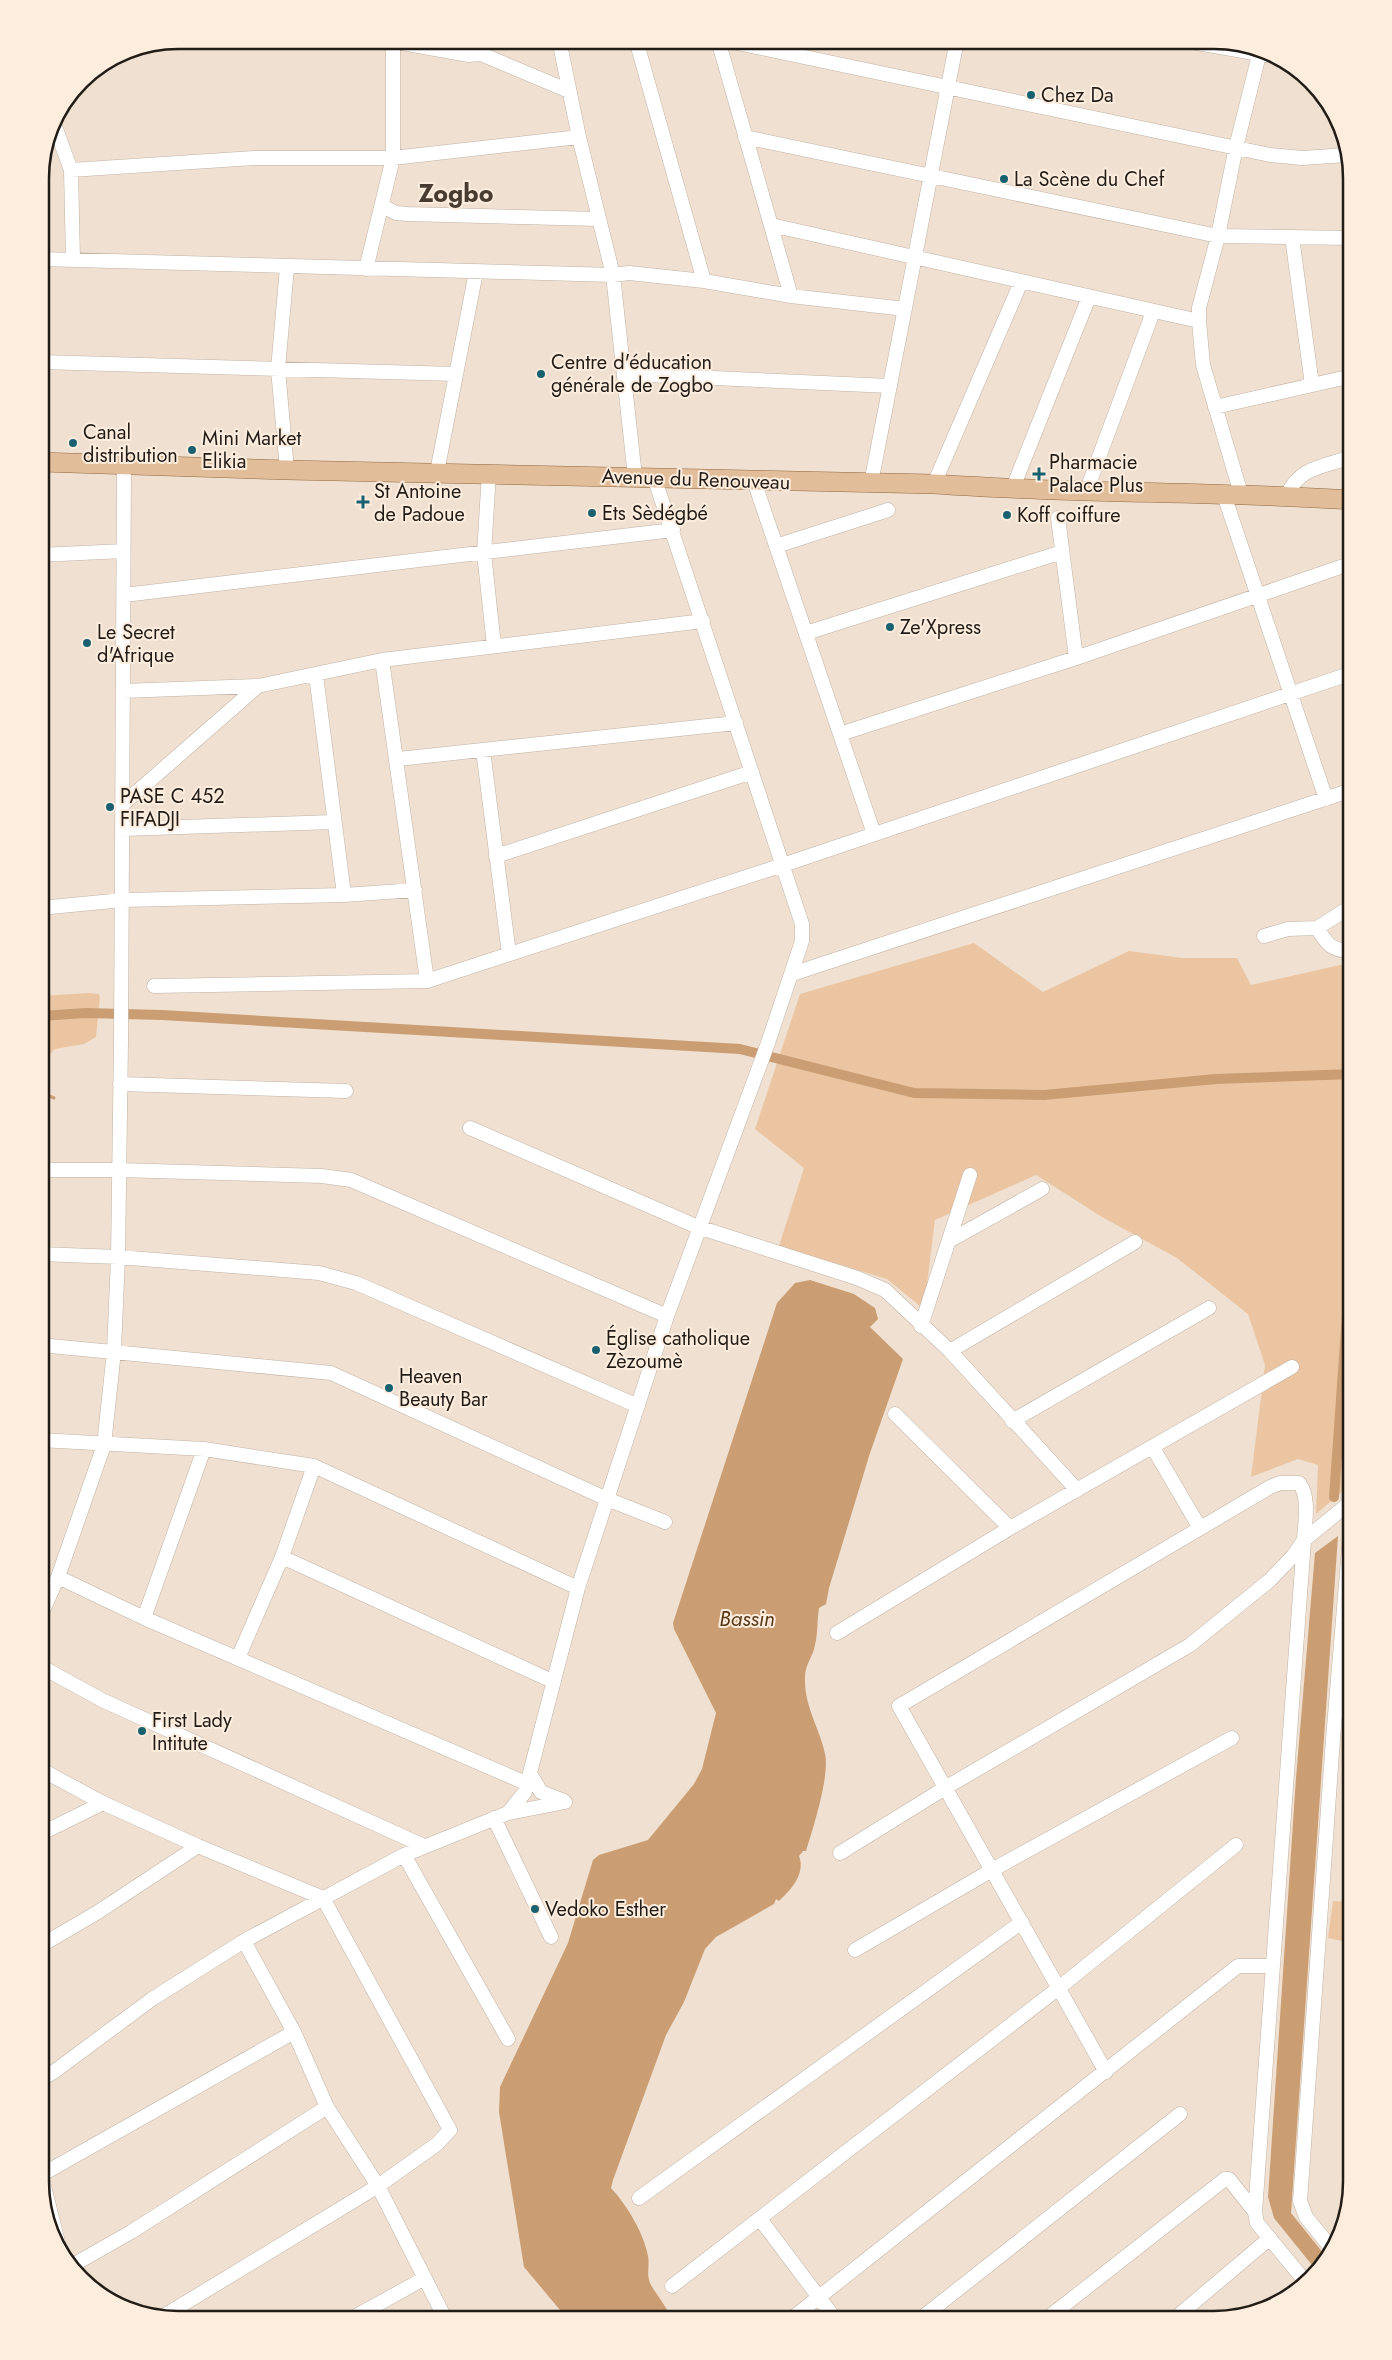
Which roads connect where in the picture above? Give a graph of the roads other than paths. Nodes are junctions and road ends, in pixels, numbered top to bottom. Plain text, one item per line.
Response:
1 (389, 49) edge
2 (432, 49) edge
3 (468, 49) edge
4 (560, 49) edge
5 (639, 49) edge
6 (721, 49) edge
7 (766, 49) edge
8 (956, 49) edge
9 (468, 55) junction
10 (1262, 59) edge
11 (948, 87) junction
12 (569, 90) junction
13 (58, 133) edge
14 (579, 137) junction
15 (745, 137) junction
16 (1236, 147) junction
17 (1341, 155) edge
18 (393, 158) junction
19 (72, 170) junction
20 (931, 176) junction
21 (382, 206) junction
22 (599, 219) junction
23 (770, 225) junction
24 (1218, 236) junction
25 (1292, 237) junction
26 (1343, 238) edge
27 (916, 256) junction
28 (49, 259) edge
29 (73, 260) junction
30 (287, 267) junction
31 (366, 269) junction
32 (476, 272) junction
33 (613, 276) junction
34 (704, 281) junction
35 (1021, 282) junction
36 (790, 296) junction
37 (1090, 298) junction
38 (905, 309) junction
39 (1153, 312) junction
40 (1199, 322) junction
41 (49, 362) edge
42 (278, 369) junction
43 (456, 374) junction
44 (624, 374) junction
45 (1343, 378) edge
46 (1312, 385) junction
47 (890, 386) junction
48 (1215, 406) junction
49 (1343, 460) edge
50 (49, 462) edge
51 (124, 465) junction
52 (287, 470) junction
53 (437, 472) junction
54 (489, 473) junction
55 (634, 477) junction
56 (654, 477) junction
57 (754, 481) junction
58 (872, 483) junction
59 (934, 484) junction
60 (1012, 490) junction
61 (1086, 492) junction
62 (1232, 495) junction
63 (1287, 496) junction
64 (1343, 499) edge
65 (888, 510) dead end
66 (1058, 518) dead end
67 (673, 530) junction
68 (776, 546) junction
69 (122, 551) junction
70 (1062, 552) junction
71 (484, 554) junction
72 (49, 555) edge
73 (1343, 566) edge
74 (124, 595) junction
75 (1258, 596) junction
76 (704, 621) junction
77 (806, 633) junction
78 (494, 646) junction
79 (1076, 658) junction
80 (382, 660) junction
81 (316, 675) junction
82 (1343, 676) edge
83 (258, 686) junction
84 (123, 690) junction
85 (1291, 693) junction
86 (736, 722) junction
87 (840, 734) junction
88 (483, 750) junction
89 (398, 759) junction
90 (752, 772) junction
91 (1343, 793) edge
92 (1326, 799) junction
93 (122, 804) junction
94 (333, 822) junction
95 (123, 829) junction
96 (874, 834) junction
97 (496, 856) junction
98 (783, 865) junction
99 (415, 890) junction
100 (344, 895) junction
101 (122, 900) junction
102 (49, 907) edge
103 (1343, 912) edge
104 (1317, 928) junction
105 (1264, 936) dead end
106 (1343, 951) edge
107 (509, 954) junction
108 (792, 974) junction
109 (427, 981) junction
110 (154, 986) dead end
111 (120, 1084) junction
112 (346, 1091) dead end
113 (470, 1128) dead end
114 (49, 1170) edge
115 (119, 1170) junction
116 (970, 1175) dead end
117 (1042, 1189) dead end
118 (698, 1227) junction
119 (949, 1240) junction
120 (1135, 1242) dead end
121 (49, 1254) edge
122 (118, 1257) junction
123 (1209, 1308) dead end
124 (667, 1316) junction
125 (921, 1326) junction
126 (49, 1346) edge
127 (114, 1351) junction
128 (950, 1351) junction
129 (1292, 1367) dead end
130 (638, 1406) junction
131 (895, 1414) dead end
132 (1012, 1421) junction
133 (49, 1441) edge
134 (104, 1445) junction
135 (1153, 1448) junction
136 (204, 1449) junction
137 (314, 1466) junction
138 (1077, 1490) junction
139 (607, 1499) junction
140 (1343, 1508) edge
141 (665, 1522) dead end
142 (1010, 1528) junction
143 (1200, 1528) junction
144 (1304, 1540) junction
145 (282, 1556) junction
146 (58, 1577) junction
147 (578, 1588) junction
148 (49, 1597) edge
149 (144, 1618) junction
150 (1343, 1620) edge
151 (837, 1633) dead end
152 (238, 1658) junction
153 (49, 1671) edge
154 (552, 1681) junction
155 (1232, 1738) dead end
156 (49, 1774) edge
157 (530, 1780) junction
158 (945, 1788) junction
159 (103, 1803) junction
160 (508, 1813) junction
161 (494, 1818) junction
162 (49, 1830) edge
163 (1236, 1845) dead end
164 (198, 1846) junction
165 (424, 1846) junction
166 (840, 1853) dead end
167 (404, 1854) junction
168 (992, 1870) junction
169 (323, 1898) junction
170 (1022, 1922) junction
171 (551, 1937) dead end
172 (49, 1941) edge
173 (244, 1941) junction
174 (855, 1950) dead end
175 (1273, 1966) junction
176 (1060, 1987) junction
177 (294, 2032) junction
178 (508, 2039) dead end
179 (55, 2071) junction
180 (1106, 2072) junction
181 (49, 2075) edge
182 (49, 2079) edge
183 (327, 2107) junction
184 (1180, 2114) dead end
185 (49, 2169) edge
186 (378, 2186) junction
187 (638, 2198) dead end
188 (1255, 2212) junction
189 (760, 2219) junction
190 (1270, 2238) junction
191 (1328, 2244) edge
192 (77, 2262) edge
193 (1301, 2277) edge
194 (425, 2278) junction
195 (672, 2286) dead end
196 (820, 2298) junction
197 (172, 2311) edge
198 (365, 2311) edge
199 (442, 2311) edge
200 (802, 2311) edge
201 (829, 2311) edge
202 (930, 2311) edge
203 (1056, 2311) edge
204 (1184, 2311) edge

1 - 18 street
2 - 9 street
3 - 9 street
4 - 12 street
5 - 34 street
6 - 15 street
7 - 11 street
8 - 11 street
9 - 12 street
10 - 16 street
11 - 16 street
11 - 20 street
12 - 14 street
13 - 19 street
14 - 18 street
14 - 22 street
15 - 20 street
15 - 23 street
16 - 17 street
16 - 24 street
18 - 19 street
18 - 21 street
19 - 29 street
20 - 24 street
20 - 27 street
21 - 22 street
21 - 31 street
22 - 33 street
23 - 27 street
23 - 36 street
24 - 25 street
24 - 40 street
25 - 26 street
25 - 46 street
27 - 35 street
27 - 38 street
28 - 29 street
29 - 30 street
30 - 31 street
30 - 42 street
31 - 32 street
32 - 33 street
32 - 43 street
33 - 34 street
33 - 44 street
34 - 36 street
35 - 37 street
35 - 59 street
36 - 38 street
37 - 39 street
37 - 60 street
38 - 47 street
39 - 40 street
39 - 61 street
40 - 48 street
41 - 42 street
42 - 43 street
42 - 52 street
43 - 53 street
44 - 47 street
44 - 55 street
45 - 46 street
46 - 48 street
47 - 58 street
48 - 62 street
49 - 63 street
50 - 51 main road, Avenue du Renouveau
51 - 52 main road, Avenue du Renouveau
51 - 69 street
52 - 53 main road, Avenue du Renouveau
53 - 54 main road, Avenue du Renouveau
54 - 55 main road, Avenue du Renouveau
54 - 71 street
55 - 56 main road, Avenue du Renouveau
56 - 57 main road, Avenue du Renouveau
56 - 67 street
57 - 58 main road, Avenue du Renouveau
57 - 68 street
58 - 59 main road, Avenue du Renouveau
59 - 60 main road, Avenue du Renouveau
60 - 61 main road, Avenue du Renouveau
61 - 62 main road, Avenue du Renouveau
62 - 63 main road, Avenue du Renouveau
62 - 75 street
63 - 64 main road, Avenue du Renouveau
65 - 68 street
66 - 70 street
67 - 71 street
67 - 76 street
68 - 77 street
69 - 72 street
69 - 74 street
70 - 77 street
70 - 79 street
71 - 74 street
71 - 78 street
73 - 75 street
74 - 84 street
75 - 79 street
75 - 85 street
76 - 78 street
76 - 86 street
77 - 87 street
78 - 80 street
79 - 87 street
80 - 81 street
80 - 89 street
81 - 83 street
81 - 94 street
82 - 85 street
83 - 84 street
83 - 93 street
84 - 93 street
85 - 92 street
85 - 96 street
86 - 88 street
86 - 90 street
87 - 96 street
88 - 89 street
88 - 97 street
89 - 99 street
90 - 97 street
90 - 98 street
91 - 92 street
92 - 108 street
93 - 95 street
94 - 95 street
94 - 100 street
95 - 101 street
96 - 98 street
97 - 107 street
98 - 107 street
98 - 108 street
99 - 100 street
99 - 109 street
100 - 101 street
101 - 102 street
101 - 111 street
103 - 104 street
104 - 105 street
104 - 106 street
107 - 109 street
108 - 118 street
109 - 110 street
111 - 112 street
111 - 115 street
113 - 118 street
114 - 115 street
115 - 122 street
115 - 124 street
116 - 119 street
117 - 119 street
118 - 124 street
118 - 125 street
119 - 125 street
120 - 128 street
121 - 122 street
122 - 127 street
122 - 130 street
123 - 132 street
124 - 130 street
125 - 128 street
126 - 127 street
127 - 134 street
127 - 139 street
128 - 132 street
129 - 135 street
130 - 139 street
131 - 142 street
132 - 138 street
133 - 134 street
134 - 136 street
134 - 146 street
135 - 138 street
135 - 143 street
136 - 137 street
136 - 149 street
137 - 145 street
137 - 147 street
138 - 142 street
139 - 141 street
139 - 147 street
140 - 144 street
142 - 151 street
143 - 144 street
143 - 158 street
144 - 158 street
144 - 175 street
145 - 152 street
145 - 154 street
146 - 148 street
146 - 149 street
147 - 154 street
149 - 152 street
150 - 191 street
152 - 157 street
153 - 165 street
154 - 157 street
155 - 168 street
156 - 159 street
157 - 160 street
157 - 160 street
158 - 166 street
158 - 168 street
159 - 162 street
159 - 164 street
160 - 161 street
161 - 165 street
161 - 171 street
163 - 176 street
164 - 169 street
164 - 172 street
165 - 167 street
167 - 169 street
167 - 178 street
168 - 170 street
168 - 174 street
169 - 173 street
169 - 186 street
170 - 176 street
170 - 187 street
173 - 177 street
173 - 179 street
175 - 180 street
175 - 188 street
176 - 180 street
176 - 189 street
177 - 183 street
177 - 185 street
179 - 181 street
179 - 182 street
180 - 196 street
183 - 186 street
183 - 192 street
184 - 202 street
186 - 194 street
186 - 197 street
188 - 190 street
188 - 203 street
189 - 195 street
189 - 196 street
190 - 193 street
190 - 204 street
194 - 198 street
194 - 199 street
196 - 200 street
196 - 201 street

